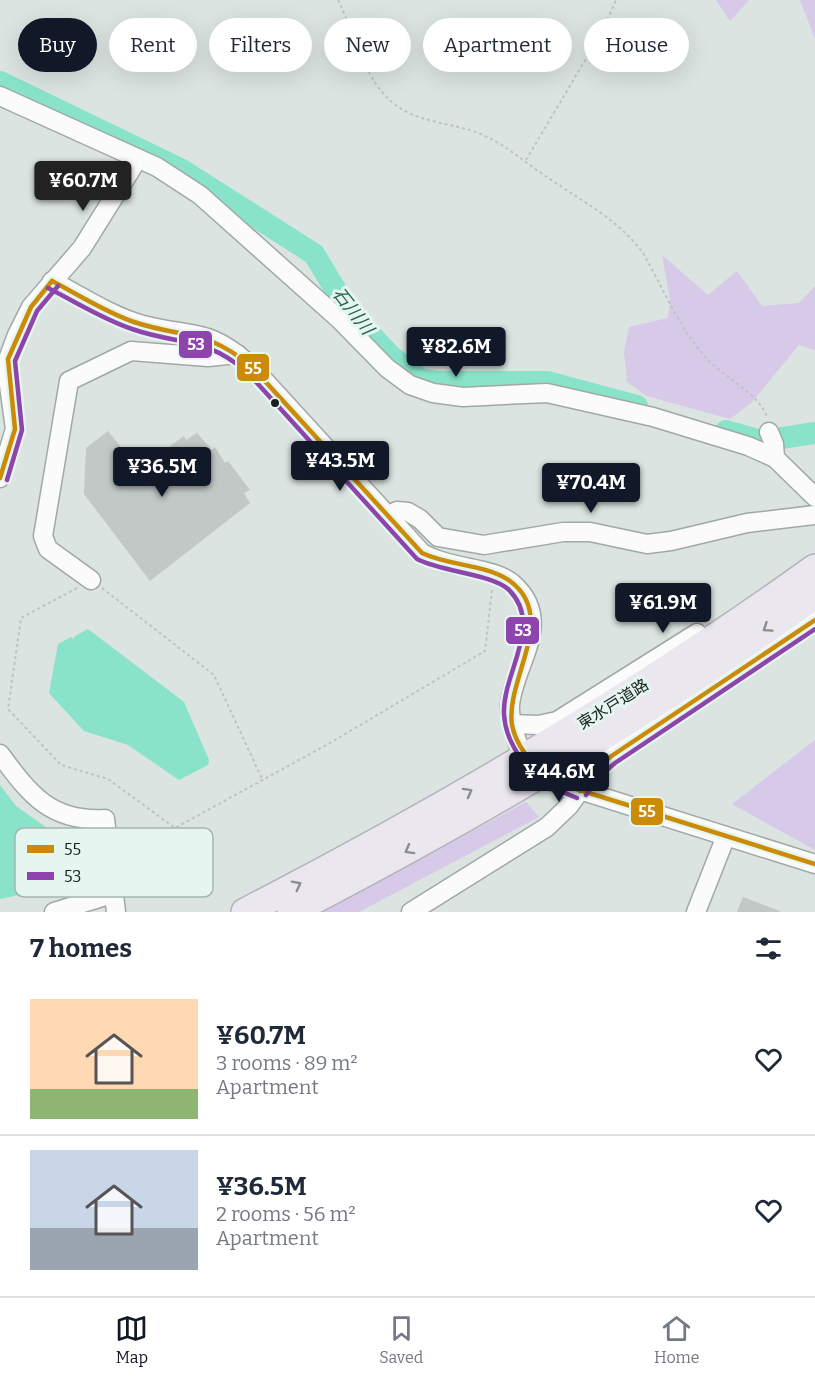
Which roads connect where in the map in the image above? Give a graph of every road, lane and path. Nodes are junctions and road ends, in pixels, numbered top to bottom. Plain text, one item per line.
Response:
1 (338, 0) edge
2 (616, 0) edge
3 (0, 96) edge
4 (137, 160) junction
5 (526, 160) junction
6 (52, 281) junction
7 (237, 354) junction
8 (773, 445) junction
9 (0, 478) edge
10 (815, 497) edge
11 (815, 515) edge
12 (387, 516) junction
13 (815, 553) edge
14 (815, 568) edge
15 (494, 574) junction
16 (91, 580) junction
17 (815, 595) edge
18 (815, 620) edge
19 (512, 724) junction
20 (0, 754) edge
21 (539, 762) junction
22 (263, 781) junction
23 (580, 791) junction
24 (106, 828) edge
25 (726, 836) junction
26 (815, 864) edge
27 (114, 903) edge
28 (54, 912) edge
29 (245, 912) edge
30 (291, 912) edge
31 (411, 912) edge
32 (696, 912) edge

1 - 5 path
2 - 5 path
3 - 4 street
4 - 6 street
4 - 8 street
5 - 8 path
6 - 7 street
6 - 9 street
7 - 12 street
7 - 16 street
8 - 10 street
11 - 12 street
12 - 15 street
13 - 19 street
14 - 21 highway, 東水戸道路
15 - 19 street
15 - 22 path
16 - 22 path
16 - 22 path
17 -> 21 highway, 東水戸道路
18 - 23 street
19 - 21 street
20 - 24 street
21 - 23 street
29 -> 21 highway, 東水戸道路
21 -> 30 highway, 東水戸道路
23 - 25 street
23 - 31 street
25 - 26 street
25 - 32 street
27 - 28 street

